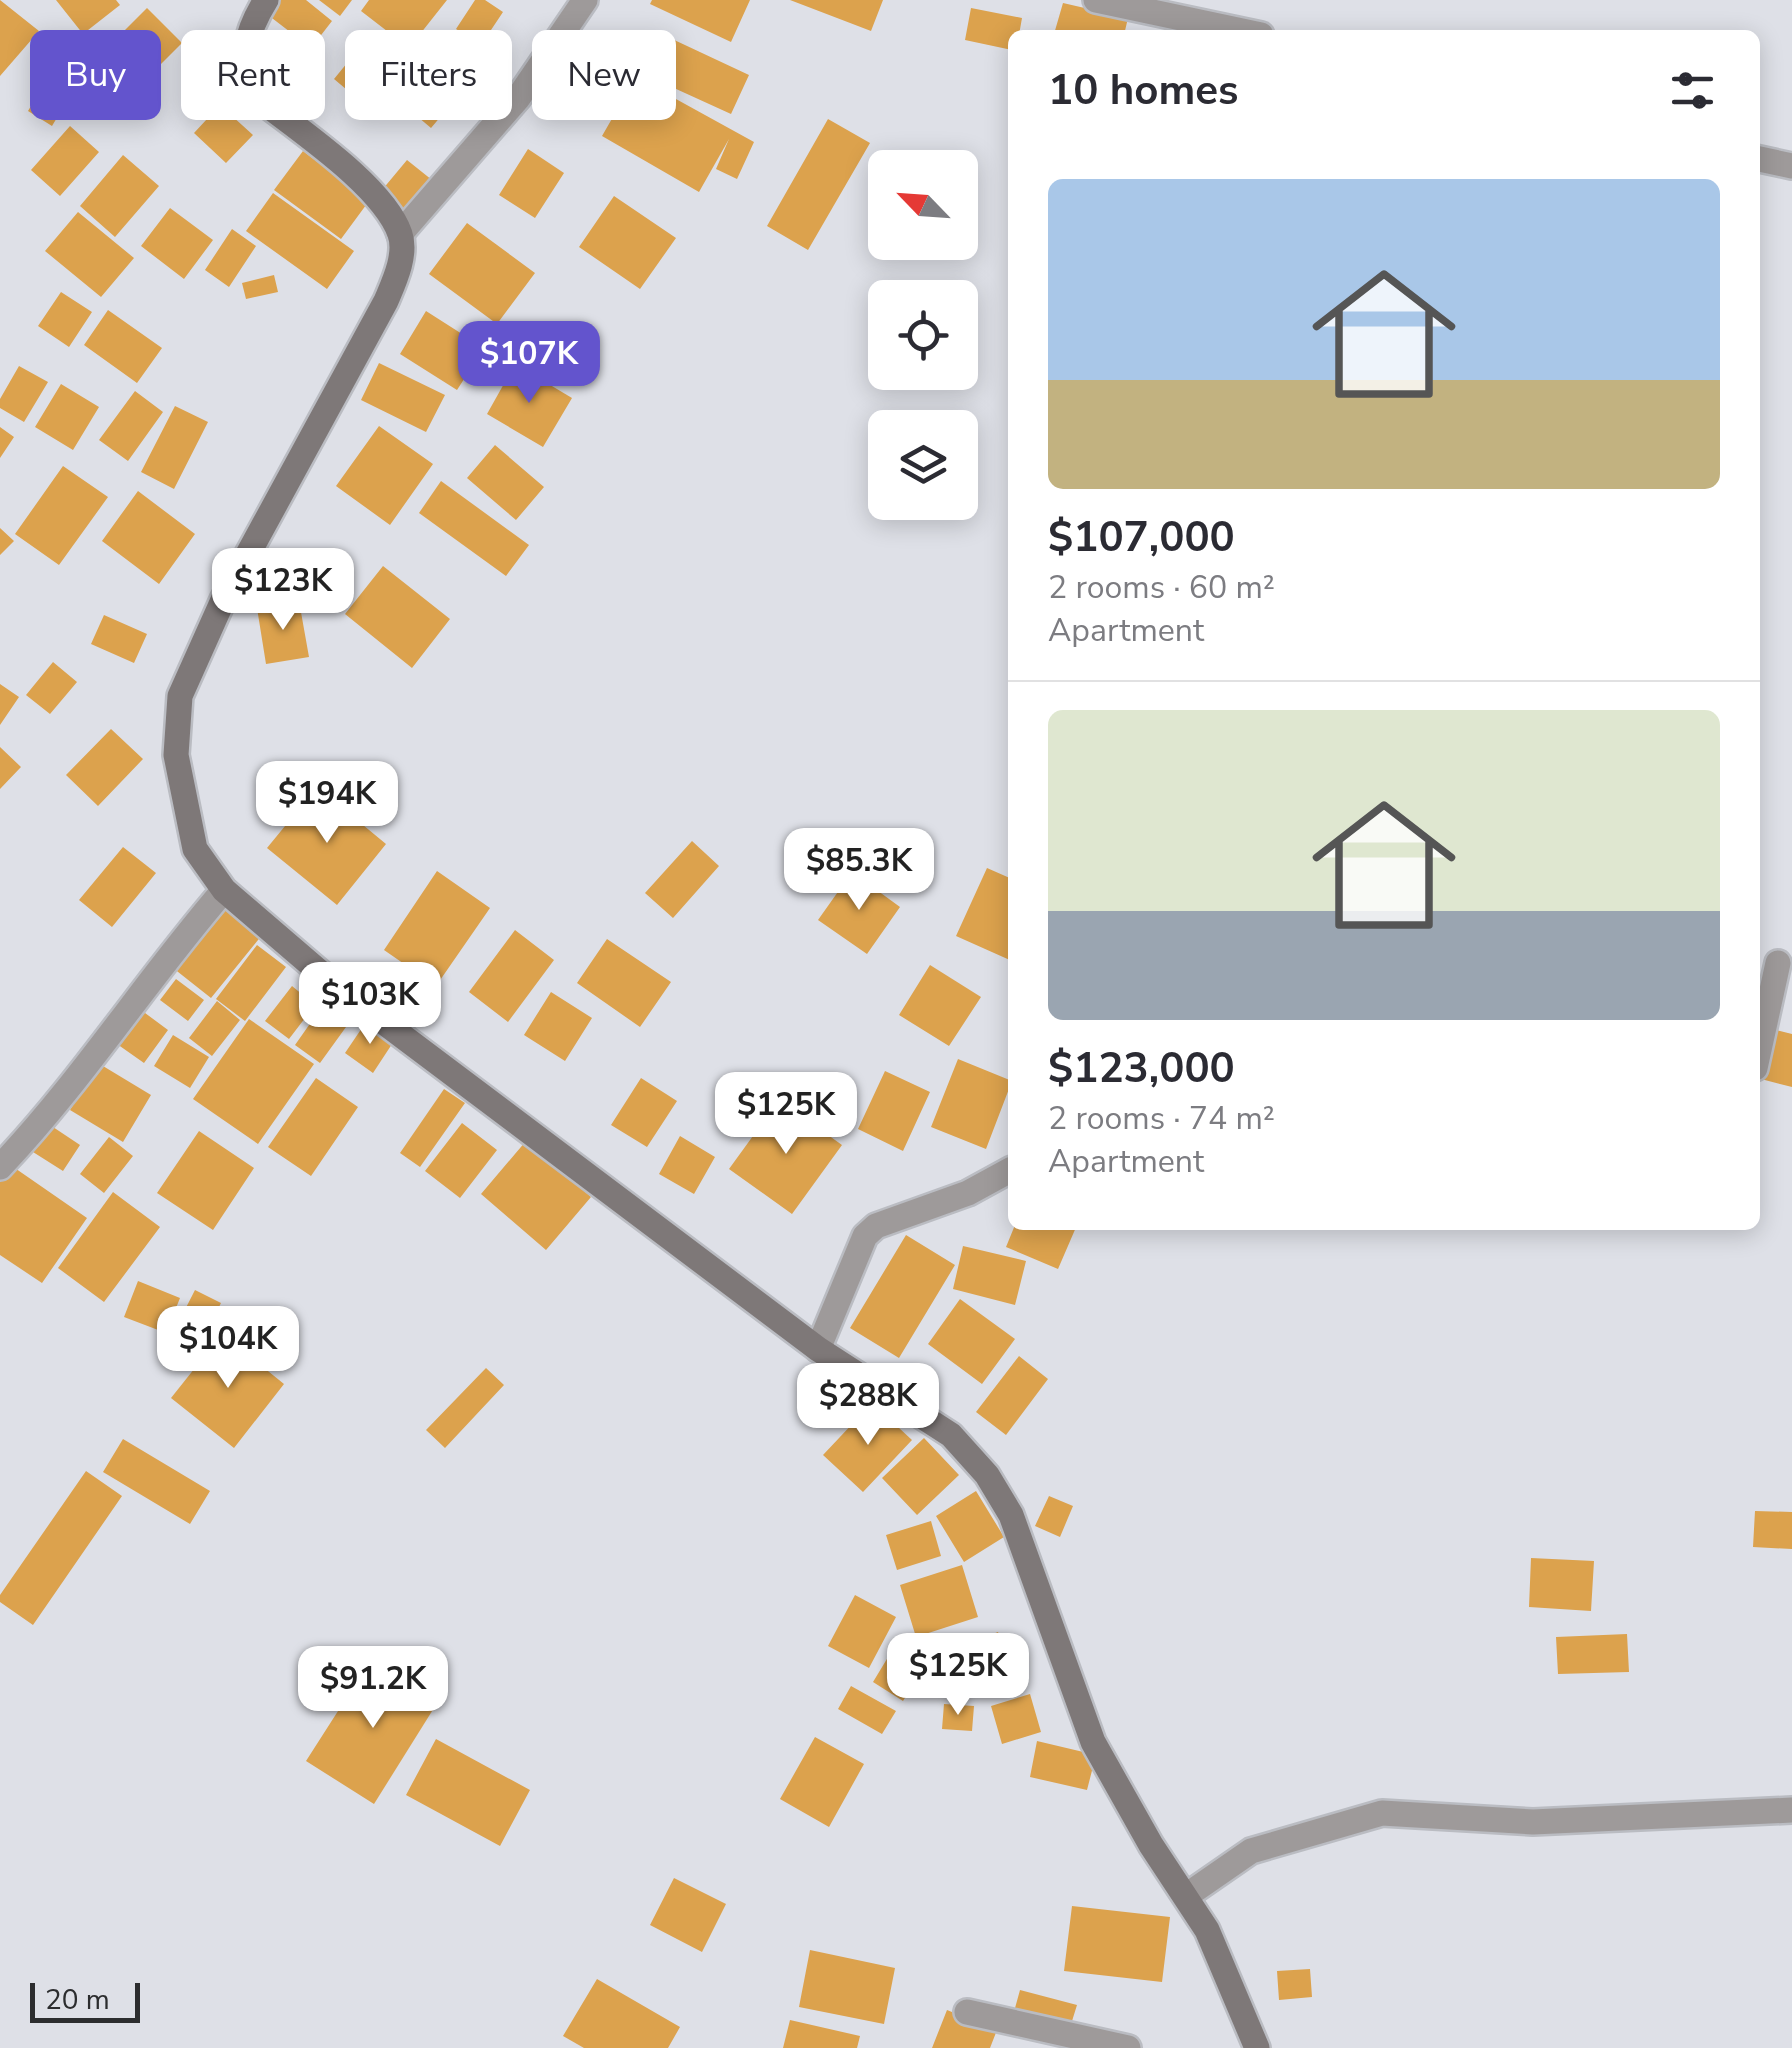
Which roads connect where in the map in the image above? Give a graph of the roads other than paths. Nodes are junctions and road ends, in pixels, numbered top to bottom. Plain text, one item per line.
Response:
1 (266, 0) edge
2 (585, 0) edge
3 (1096, 0) edge
4 (1237, 30) edge
5 (1760, 159) edge
6 (1792, 166) edge
7 (400, 234) junction
8 (224, 890) junction
9 (1778, 963) dead end
10 (1760, 1045) edge
11 (0, 1167) edge
12 (1008, 1171) edge
13 (818, 1350) junction
14 (1792, 1810) edge
15 (1186, 1896) junction
16 (967, 2012) dead end
17 (1128, 2048) edge
18 (1257, 2048) edge

1 - 7 street
2 - 7 street
3 - 4 street
5 - 6 street
7 - 8 street
8 - 11 street
8 - 13 street
9 - 10 street
12 - 13 street
13 - 15 street
14 - 15 street
15 - 18 street
16 - 17 street

